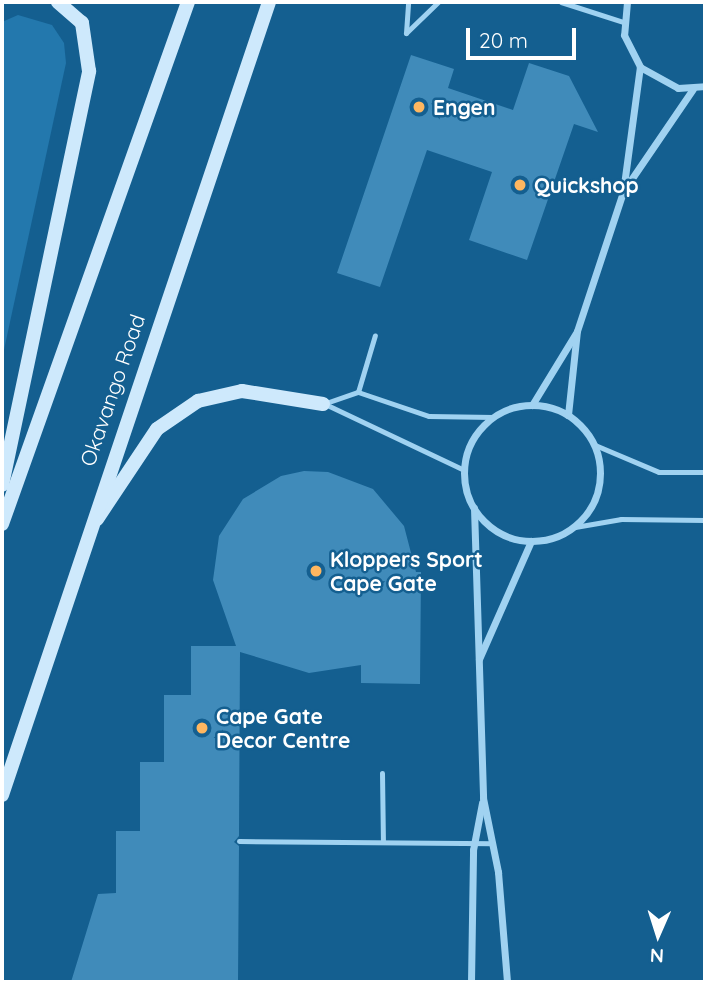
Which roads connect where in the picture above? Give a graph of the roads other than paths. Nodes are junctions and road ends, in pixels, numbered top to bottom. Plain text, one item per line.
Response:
1 (58, 2) edge
2 (188, 2) edge
3 (269, 2) edge
4 (408, 2) edge
5 (438, 2) edge
6 (561, 2) edge
7 (627, 2) edge
8 (623, 22) junction
9 (640, 67) junction
10 (705, 86) edge
11 (693, 89) junction
12 (623, 192) junction
13 (577, 331) junction
14 (375, 335) dead end
15 (358, 393) junction
16 (323, 404) junction
17 (532, 405) junction
18 (568, 415) junction
19 (493, 417) junction
20 (595, 445) junction
21 (464, 470) junction
22 (705, 472) edge
23 (2, 485) edge
24 (474, 508) junction
25 (705, 520) edge
26 (2, 524) edge
27 (575, 527) junction
28 (531, 541) junction
29 (80, 551) junction
30 (479, 660) junction
31 (382, 773) dead end
32 (2, 795) edge
33 (483, 799) junction
34 (239, 841) dead end
35 (383, 842) junction
36 (475, 843) junction
37 (493, 843) junction
38 (471, 982) edge
39 (507, 982) edge

1 - 23 main road
2 - 26 main road
3 - 29 main road, Okavango Road
4 - 5 lane
6 - 8 lane
7 - 8 street
8 - 9 street
9 - 11 street
9 - 12 street
10 - 11 street
11 - 12 street
12 - 13 street
13 - 17 street
13 - 18 street
14 - 15 lane
15 - 16 lane
15 - 19 lane
16 - 21 lane
16 - 29 main road
17 - 18 street
17 - 19 street
18 - 20 street
19 - 21 street
20 - 22 lane
20 - 27 street
21 - 24 street
24 - 28 street
24 - 30 street
25 - 27 lane
27 - 28 street
28 - 30 street
29 - 32 main road, Okavango Road
30 - 33 street
31 - 35 lane
33 - 36 street
33 - 37 street
34 - 35 lane
35 - 36 lane
36 - 37 lane
36 - 38 street
37 - 39 street

